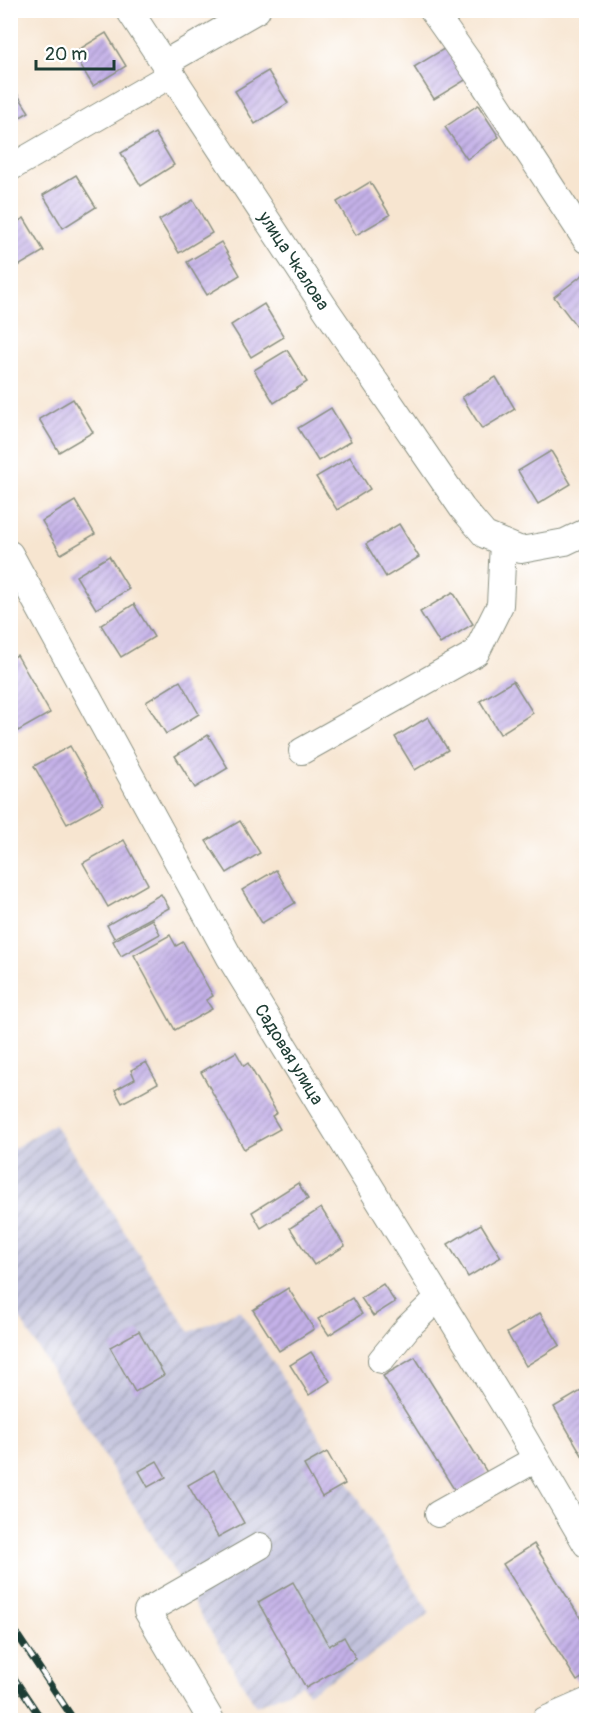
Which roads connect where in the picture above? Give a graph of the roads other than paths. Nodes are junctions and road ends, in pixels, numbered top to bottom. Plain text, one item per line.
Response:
1 (129, 10) edge
2 (257, 10) edge
3 (432, 10) edge
4 (169, 68) junction
5 (10, 168) edge
6 (586, 240) edge
7 (586, 532) edge
8 (503, 543) junction
9 (10, 554) edge
10 (302, 750) dead end
11 (438, 1298) junction
12 (381, 1360) dead end
13 (536, 1459) junction
14 (438, 1514) dead end
15 (586, 1544) edge
16 (260, 1546) dead end
17 (586, 1702) edge
18 (211, 1720) edge
19 (545, 1720) edge

1 - 4 street, улица Чкалова
2 - 4 street
3 - 6 street
4 - 5 street
4 - 8 street, улица Чкалова
7 - 8 street
8 - 10 street
9 - 11 street, Садовая улица
11 - 12 street
11 - 13 street, Садовая улица
13 - 14 street
13 - 15 street, Садовая улица
16 - 18 street
17 - 19 street

